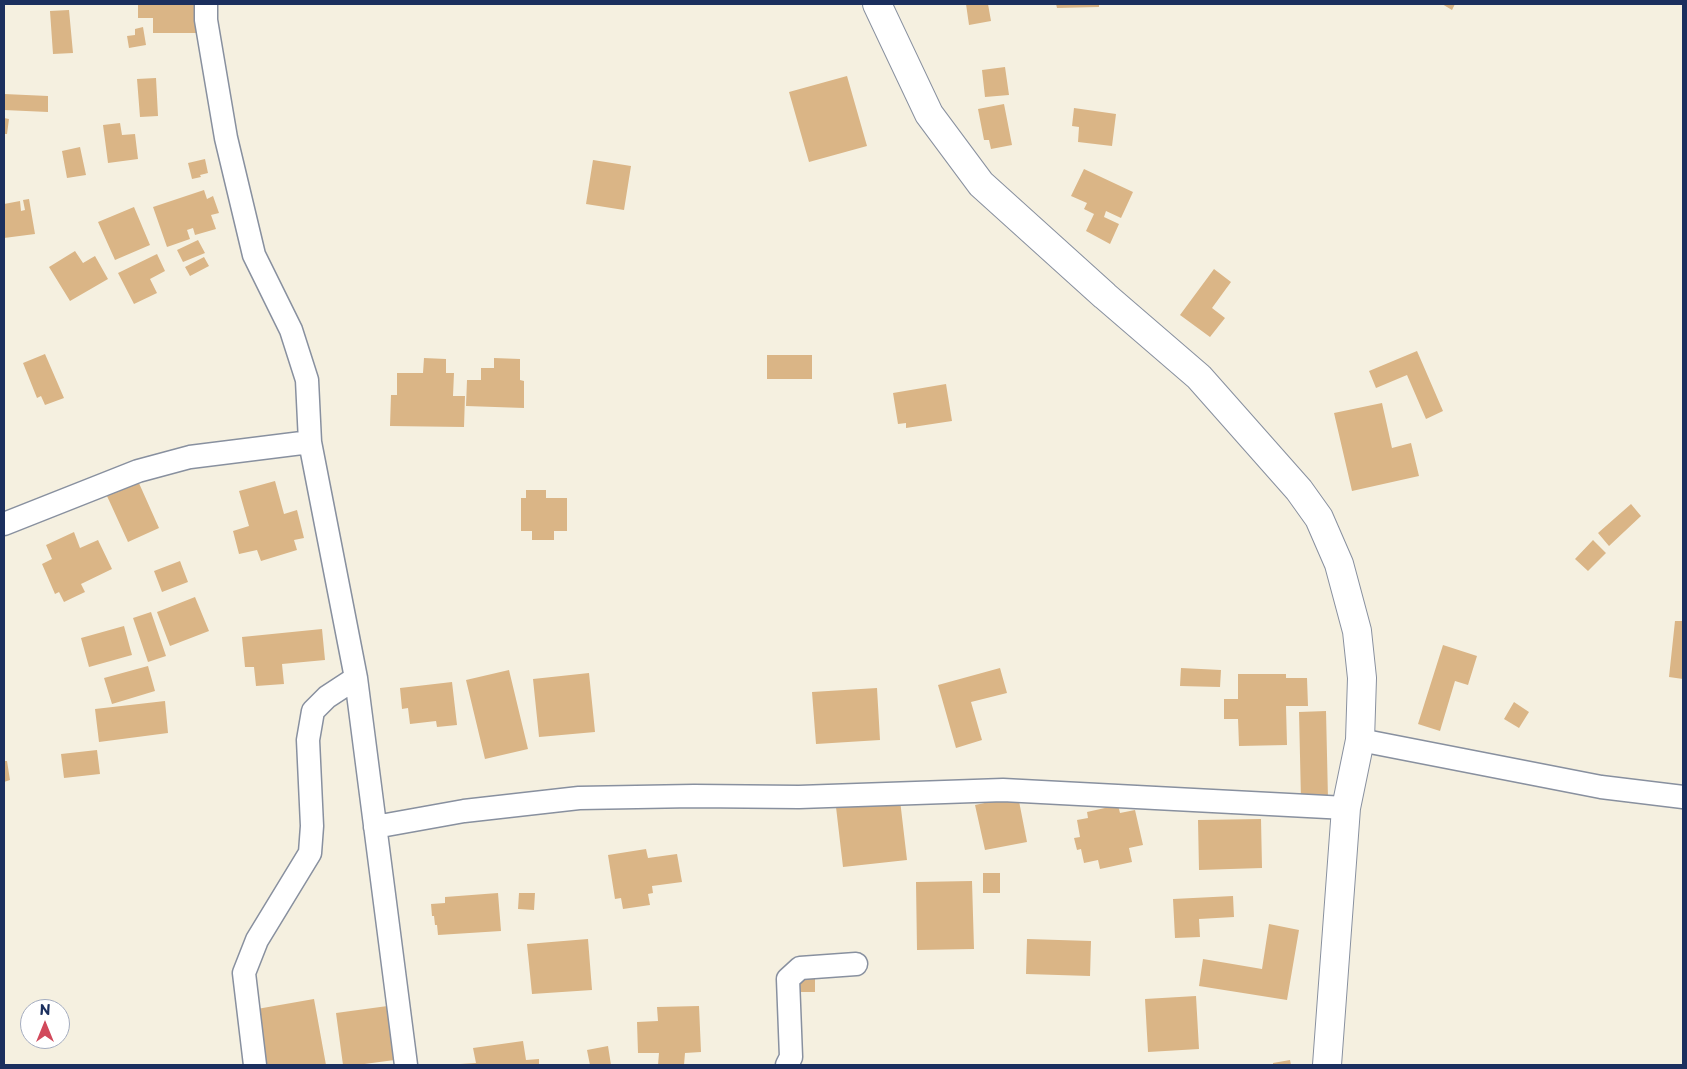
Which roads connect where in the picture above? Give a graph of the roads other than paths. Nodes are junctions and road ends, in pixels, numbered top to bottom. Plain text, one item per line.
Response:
1 (206, 4) edge
2 (878, 4) edge
3 (310, 442) junction
4 (4, 524) edge
5 (356, 678) junction
6 (1360, 740) junction
7 (1683, 797) edge
8 (1346, 808) junction
9 (375, 827) junction
10 (856, 964) dead end
11 (255, 1065) edge
12 (406, 1065) edge
13 (788, 1065) edge
14 (1327, 1065) edge

1 - 3 street
2 - 6 street
3 - 4 street
3 - 5 street
5 - 9 street
5 - 11 street
6 - 7 street
6 - 8 street
8 - 9 street
8 - 14 street
9 - 12 street
10 - 13 street

